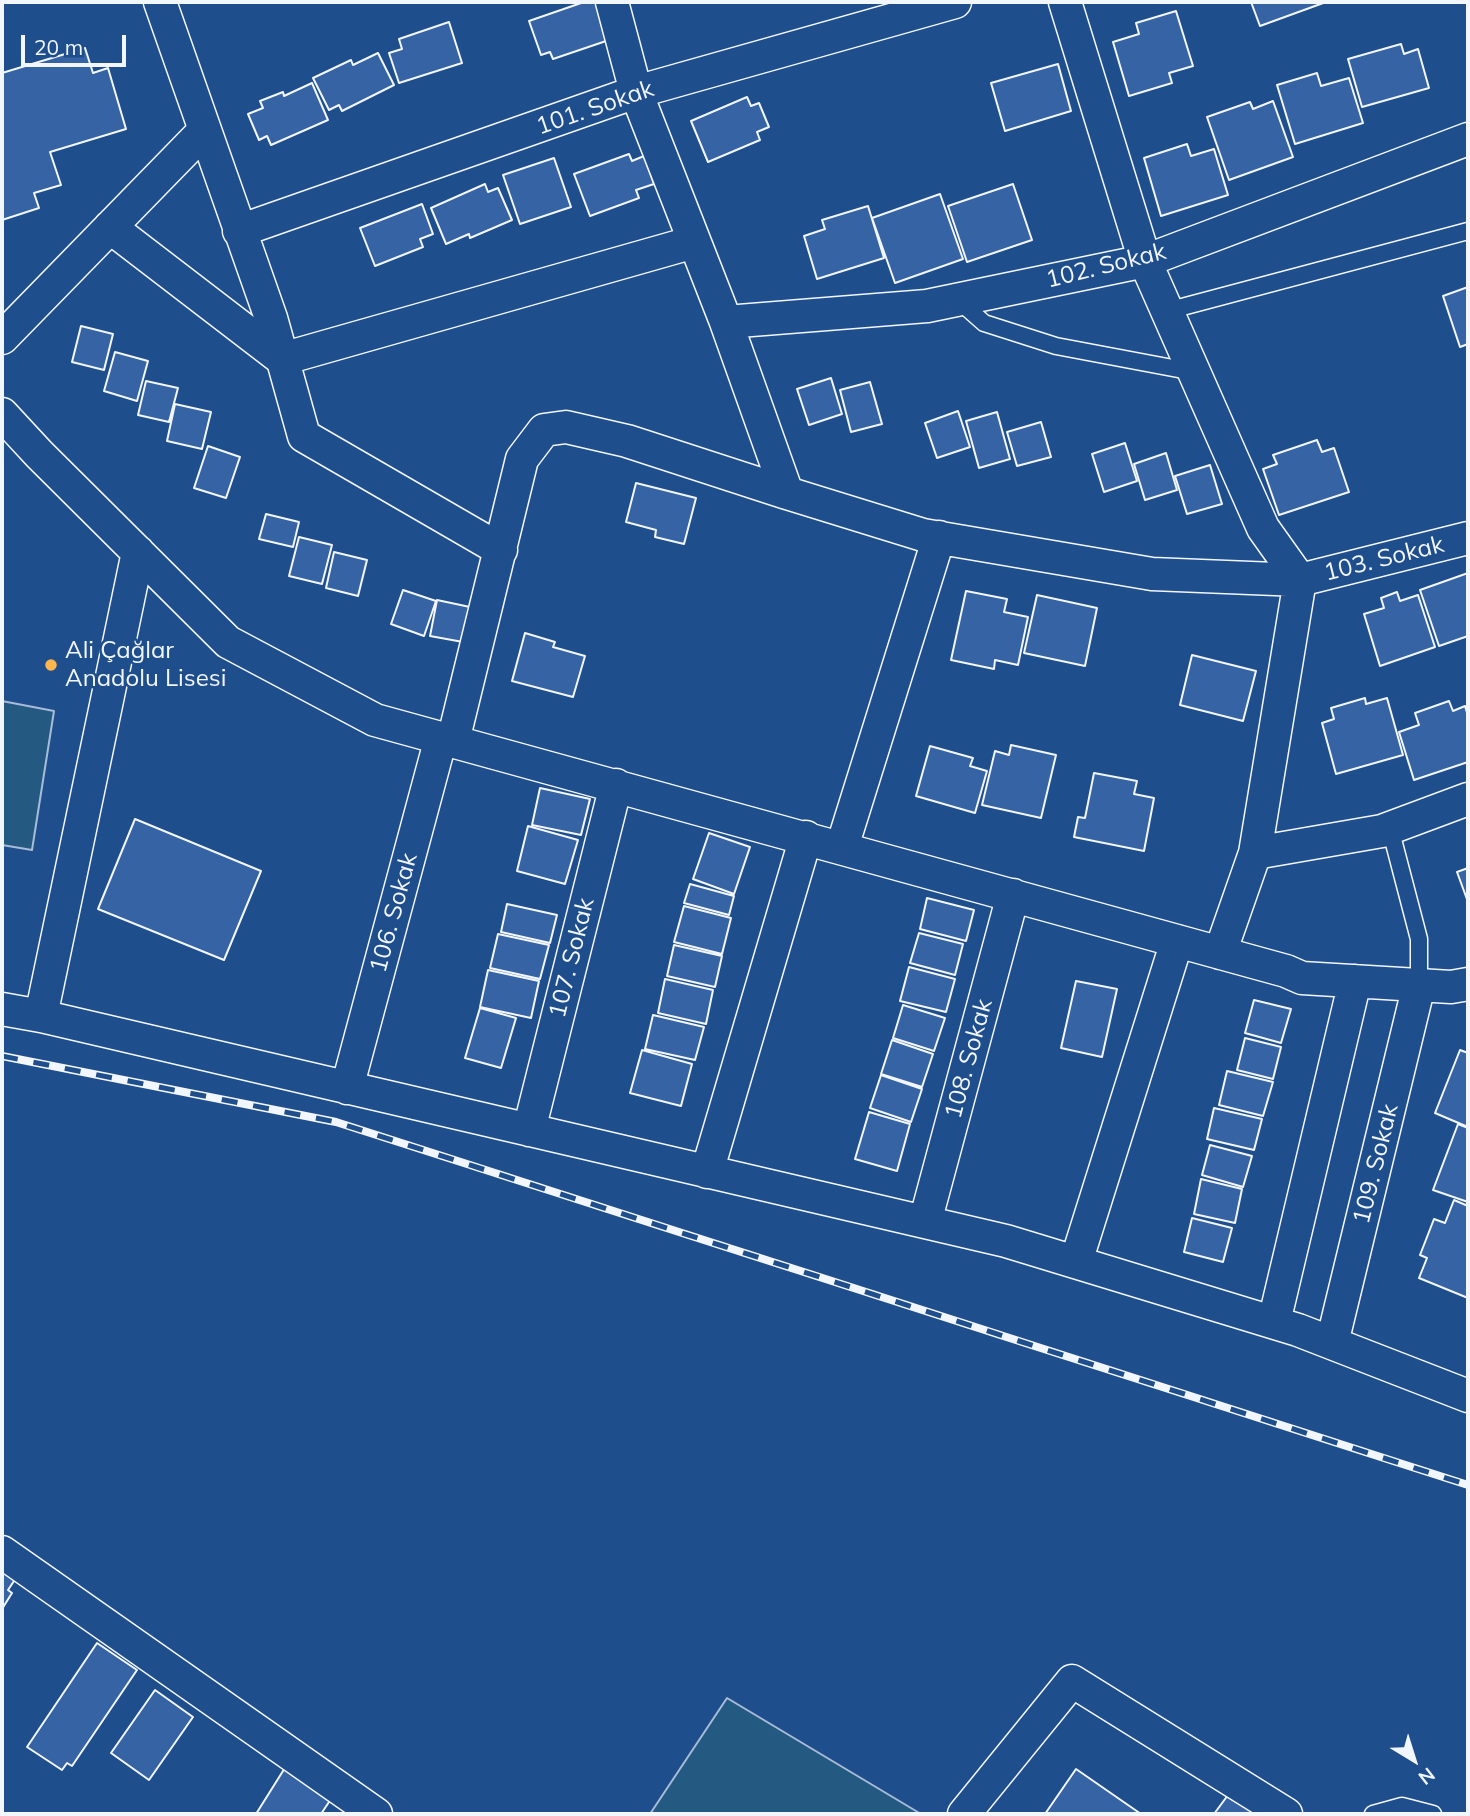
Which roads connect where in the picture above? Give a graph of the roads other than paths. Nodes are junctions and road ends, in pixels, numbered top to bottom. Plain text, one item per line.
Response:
1 (160, 2) edge
2 (612, 2) edge
3 (955, 2) edge
4 (1065, 2) edge
5 (636, 92) junction
6 (204, 131) junction
7 (1468, 139) edge
8 (110, 228) junction
9 (239, 231) junction
10 (1468, 232) edge
11 (694, 242) junction
12 (1145, 261) junction
13 (958, 300) junction
14 (1167, 311) junction
15 (726, 322) junction
16 (2, 338) edge
17 (282, 359) junction
18 (1194, 372) junction
19 (2, 414) edge
20 (787, 493) junction
21 (939, 537) junction
22 (1468, 538) edge
23 (501, 550) junction
24 (138, 552) junction
25 (1300, 580) junction
26 (447, 740) junction
27 (615, 785) junction
28 (1468, 799) edge
29 (1390, 828) junction
30 (806, 837) junction
31 (842, 847) junction
32 (1255, 853) junction
33 (1013, 895) junction
34 (1177, 941) junction
35 (1220, 953) junction
36 (1355, 981) junction
37 (1468, 984) edge
38 (1419, 985) junction
39 (2, 1009) edge
40 (41, 1016) junction
41 (347, 1088) junction
42 (529, 1130) junction
43 (707, 1172) junction
44 (925, 1222) junction
45 (1076, 1262) junction
46 (1274, 1322) junction
47 (1332, 1343) junction
48 (1468, 1396) edge
49 (2, 1552) edge
50 (376, 1814) edge
51 (964, 1814) edge
52 (1286, 1814) edge
53 (1373, 1814) edge
54 (1433, 1814) edge

1 - 6 street
2 - 5 street
3 - 5 street, 101. Sokak
4 - 12 street
5 - 9 street, 101. Sokak
5 - 11 street
6 - 8 street
6 - 9 street
7 - 12 street, 102. Sokak
8 - 16 street
8 - 17 street
9 - 17 street
10 - 14 lane
11 - 15 street
11 - 17 street
12 - 13 street, 102. Sokak
12 - 14 street
13 - 15 street, 102. Sokak
13 - 18 lane
14 - 18 street
15 - 20 street
17 - 23 street
18 - 25 street
19 - 24 street
20 - 21 street, 103. Sokak
20 - 23 street, 106. Sokak
21 - 25 street, 103. Sokak
21 - 31 street
22 - 25 street, 103. Sokak
23 - 26 street, 106. Sokak
24 - 26 street
24 - 40 street
25 - 32 street
26 - 27 street
26 - 41 street, 106. Sokak
27 - 30 street
27 - 42 street, 107. Sokak
28 - 29 street
29 - 32 street
29 - 38 lane
30 - 31 street
30 - 43 street
31 - 33 street
32 - 35 street
33 - 34 street
33 - 44 street, 108. Sokak
34 - 35 street
34 - 45 street
35 - 36 street
36 - 38 street
36 - 46 street
37 - 38 street
38 - 47 street, 109. Sokak
39 - 40 street
40 - 41 street
41 - 42 street
42 - 43 street
43 - 44 street
44 - 45 street
45 - 46 street
46 - 47 street
47 - 48 street
49 - 50 street
51 - 52 street
53 - 54 lane

